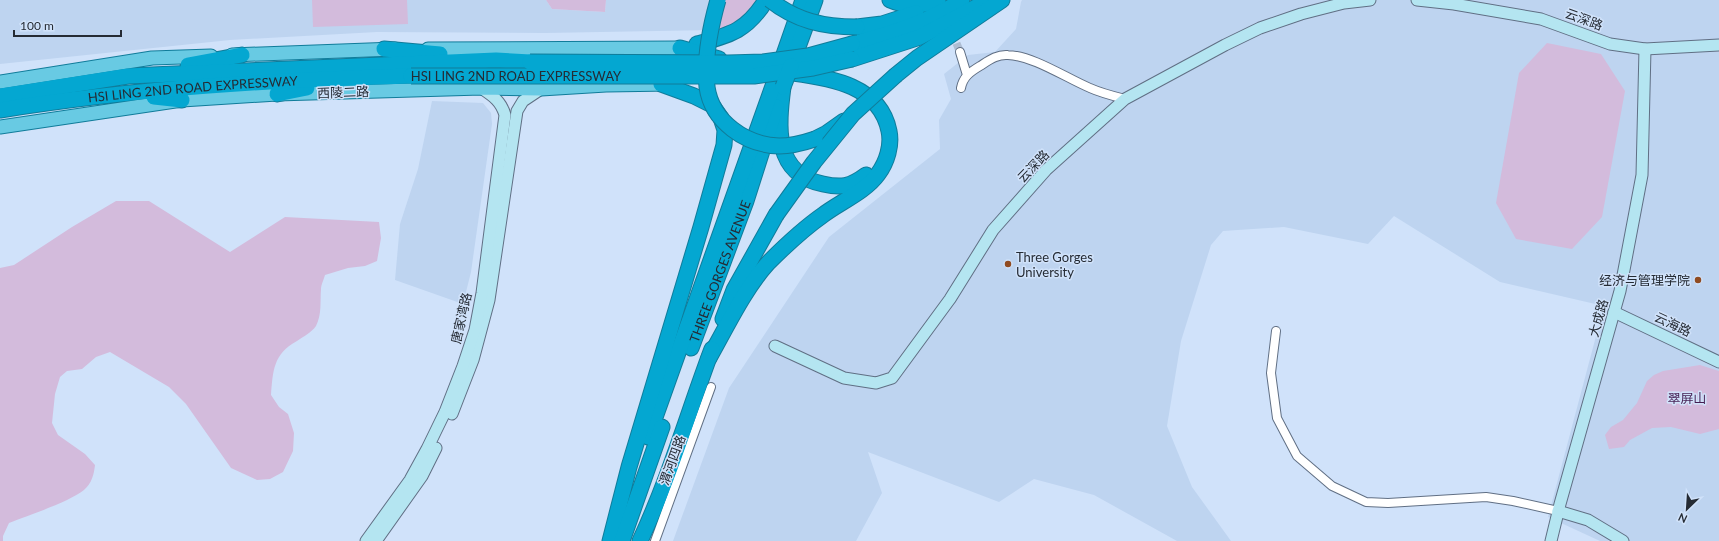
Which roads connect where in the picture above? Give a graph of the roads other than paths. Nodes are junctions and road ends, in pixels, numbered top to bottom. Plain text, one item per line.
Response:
1 (718, 0) edge
2 (766, 0) edge
3 (770, 0) edge
4 (801, 0) edge
5 (815, 0) edge
6 (890, 0) edge
7 (940, 0) edge
8 (962, 0) edge
9 (989, 0) edge
10 (1002, 0) edge
11 (1370, 0) edge
12 (1417, 0) edge
13 (1719, 45) edge
14 (610, 48) junction
15 (680, 48) junction
16 (384, 49) junction
17 (1645, 49) junction
18 (960, 52) tunnel mouth
19 (242, 55) junction
20 (496, 60) junction
21 (733, 63) junction
22 (786, 65) junction
23 (967, 75) junction
24 (128, 76) junction
25 (352, 78) junction
26 (0, 82) edge
27 (689, 83) joint
28 (661, 84) junction
29 (621, 85) junction
30 (778, 87) junction
31 (481, 88) junction
32 (541, 88) junction
33 (961, 88) dead end
34 (125, 93) junction
35 (277, 94) junction
36 (0, 96) edge
37 (32, 98) junction
38 (1125, 99) junction
39 (182, 100) junction
40 (714, 108) junction
41 (0, 110) edge
42 (853, 114) junction
43 (0, 127) edge
44 (1614, 312) junction
45 (1276, 331) dead end
46 (775, 346) dead end
47 (709, 358) junction
48 (1719, 362) edge
49 (711, 387) dead end
50 (1558, 511) junction
51 (366, 541) edge
52 (376, 541) edge
53 (611, 541) edge
54 (622, 541) edge
55 (640, 541) edge
56 (654, 541) edge
57 (1552, 541) edge
58 (1623, 541) edge

1 - 40 highway, bridge
2 - 15 highway
3 - 7 highway, bridge
4 - 22 highway, THREE GORGES AVENUE
5 - 22 highway, THREE GORGES AVENUE
6 - 7 highway
8 - 21 highway, HSI LING 2ND ROAD EXPRESSWAY, bridge
9 - 25 highway, HSI LING 2ND ROAD EXPRESSWAY, bridge
10 - 42 highway, bridge
11 - 38 street, 云深路
12 - 17 street, 云深路
13 - 17 street, 云深路
14 - 15 main road
14 - 16 main road
14 - 29 main road
15 - 21 highway
16 - 19 main road
16 - 20 highway
17 - 44 street, 大成路
18 - 23 street
19 - 24 highway
19 - 26 main road
20 - 21 highway, HSI LING 2ND ROAD EXPRESSWAY, bridge
20 - 24 highway, HSI LING 2ND ROAD EXPRESSWAY
21 - 47 highway
22 - 30 highway, THREE GORGES AVENUE, bridge
23 - 33 street
23 - 38 street
24 - 37 highway, HSI LING 2ND ROAD EXPRESSWAY
25 - 34 highway, HSI LING 2ND ROAD EXPRESSWAY
25 - 35 highway
27 - 28 main road, 西陵二路
27 - 30 highway
28 - 29 main road, 西陵二路
28 - 40 highway
29 - 32 main road, 西陵二路
30 - 53 highway, THREE GORGES AVENUE
30 - 54 highway, THREE GORGES AVENUE
31 - 32 main road, 西陵二路
31 - 35 main road, 西陵二路
31 - 51 street, 唐家湾路
32 - 52 street, 唐家湾路
34 - 37 highway, HSI LING 2ND ROAD EXPRESSWAY
34 - 39 highway
35 - 39 main road, 西陵二路
36 - 37 highway
37 - 41 highway
38 - 46 street, 云深路
39 - 43 main road, 西陵二路
40 - 42 highway, bridge
40 - 53 highway
42 - 47 highway, bridge
44 - 48 street, 云海路
44 - 50 street, 大成路
45 - 50 street
47 - 55 highway
49 - 56 street, 渭河四路
50 - 57 street, 大成路
50 - 58 street

